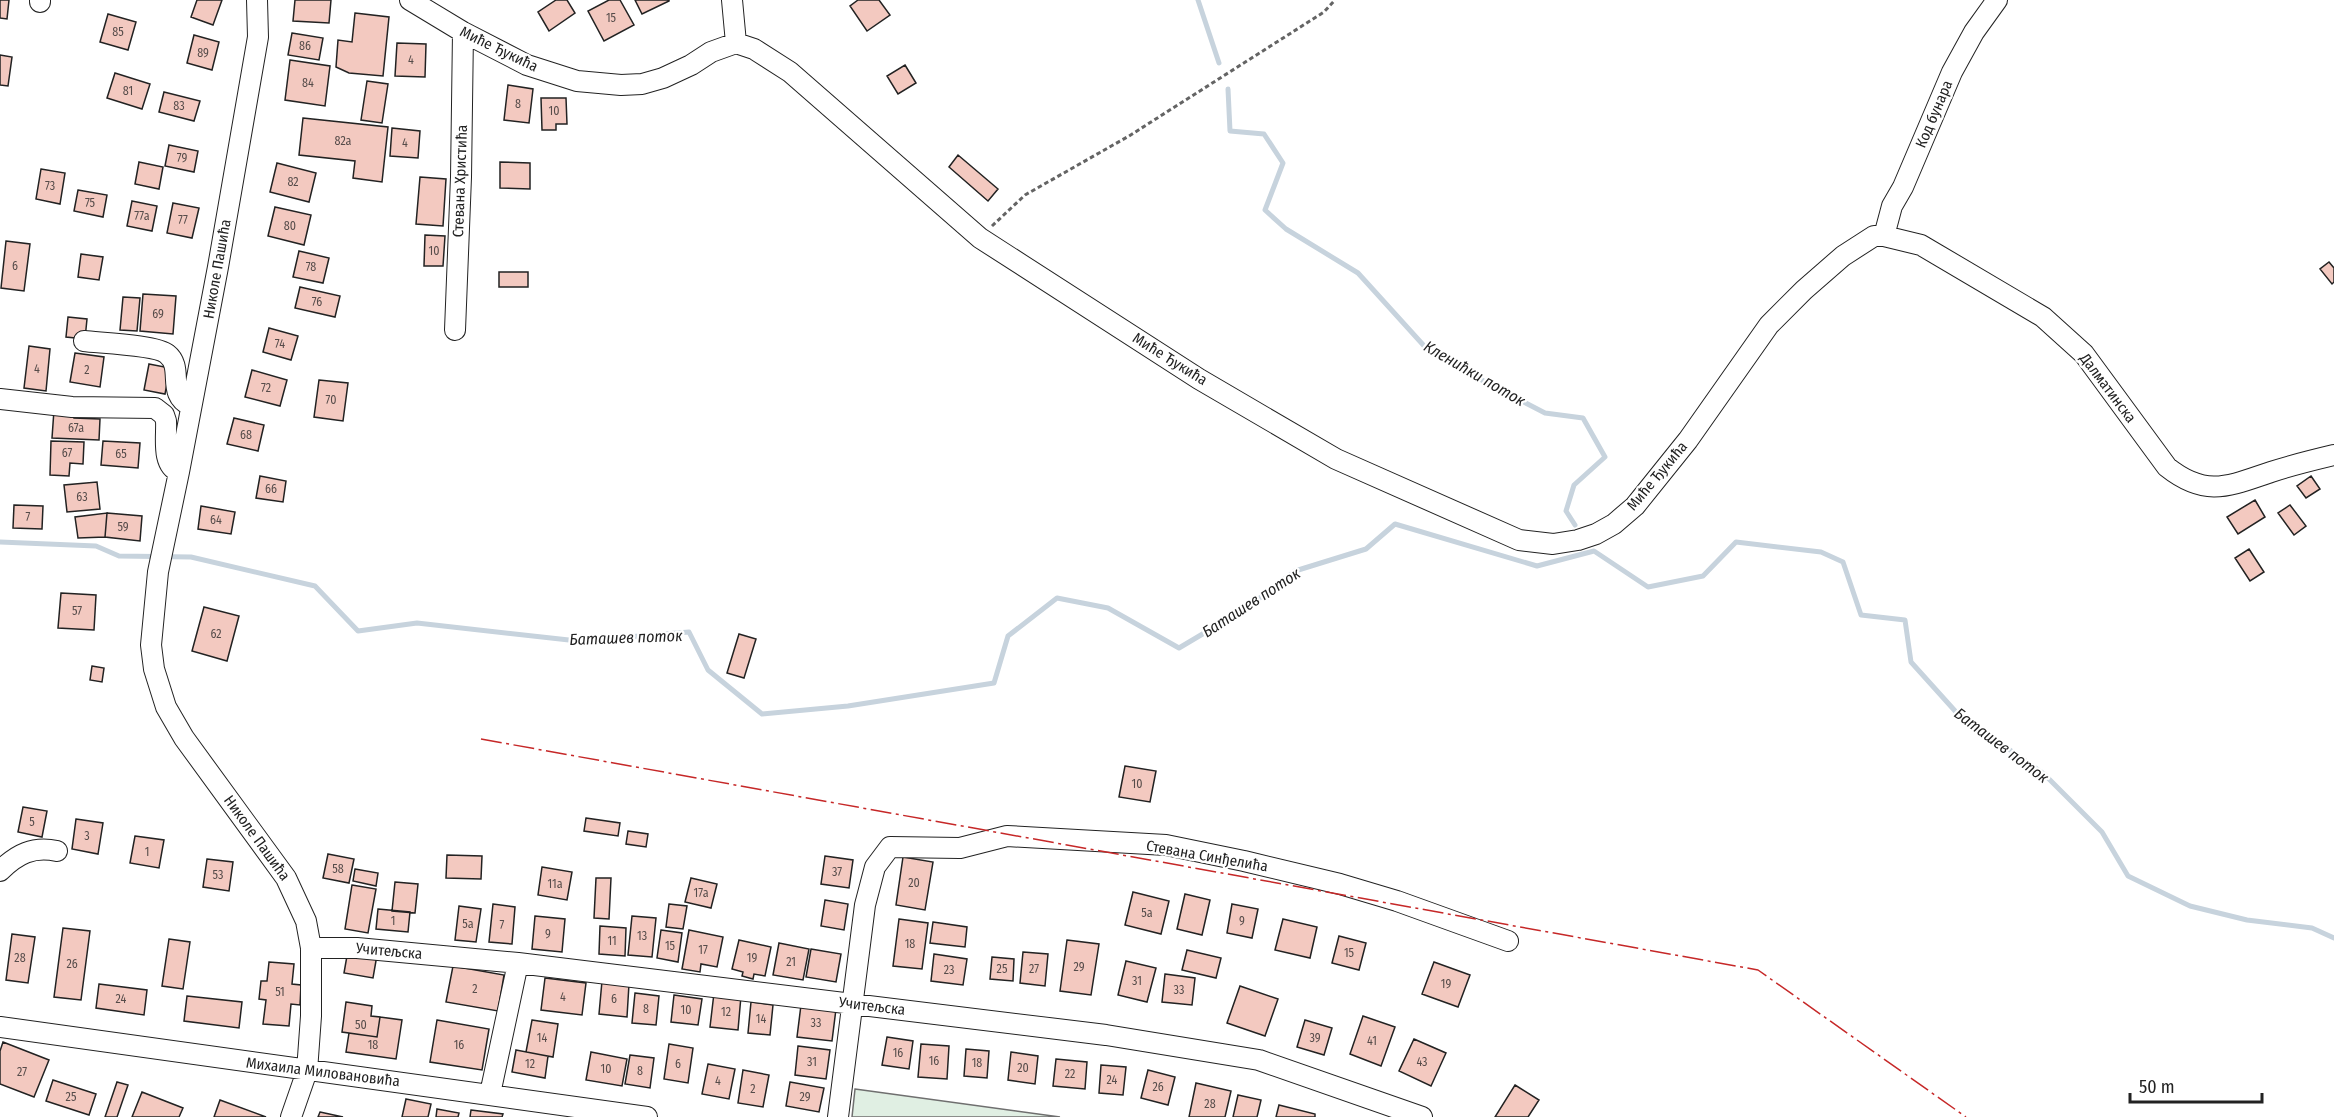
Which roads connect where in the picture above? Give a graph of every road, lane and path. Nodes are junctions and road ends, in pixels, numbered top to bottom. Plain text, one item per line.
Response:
1 (258, 0) edge
2 (410, 0) edge
3 (732, 0) edge
4 (1335, 0) edge
5 (1997, 0) edge
6 (463, 32) junction
7 (736, 43) junction
8 (1884, 236) junction
9 (980, 238) junction
10 (455, 330) dead end
11 (84, 341) dead end
12 (0, 399) edge
13 (192, 406) junction
14 (2334, 455) edge
15 (179, 472) junction
16 (57, 851) dead end
17 (0, 870) edge
18 (1508, 941) dead end
19 (311, 948) junction
20 (518, 963) junction
21 (853, 1004) junction
22 (0, 1027) edge
23 (307, 1071) junction
24 (490, 1094) junction
25 (291, 1117) edge
26 (647, 1117) edge
27 (838, 1117) edge
28 (1422, 1117) edge

1 - 13 street, Николе Пашића
2 - 6 street, Миће Ђукића
3 - 7 street
4 - 9 path
5 - 8 street, Код бунара
6 - 7 street, Миће Ђукића
6 - 10 street, Стевана Христића
7 - 9 street, Миће Ђукића
8 - 9 street, Миће Ђукића
8 - 14 street, Далматинска
11 - 13 street
12 - 15 street
13 - 15 street, Николе Пашића
15 - 19 street, Николе Пашића
16 - 17 street
18 - 21 street, Стевана Синђелића
19 - 20 street, Учитељска
19 - 23 street, Николе Пашића
20 - 21 street, Учитељска
20 - 24 street
21 - 27 street
21 - 28 street, Учитељска
22 - 23 street, Михаила Миловановића
23 - 24 street, Михаила Миловановића
23 - 25 street, Николе Пашића
24 - 26 street, Михаила Миловановића

